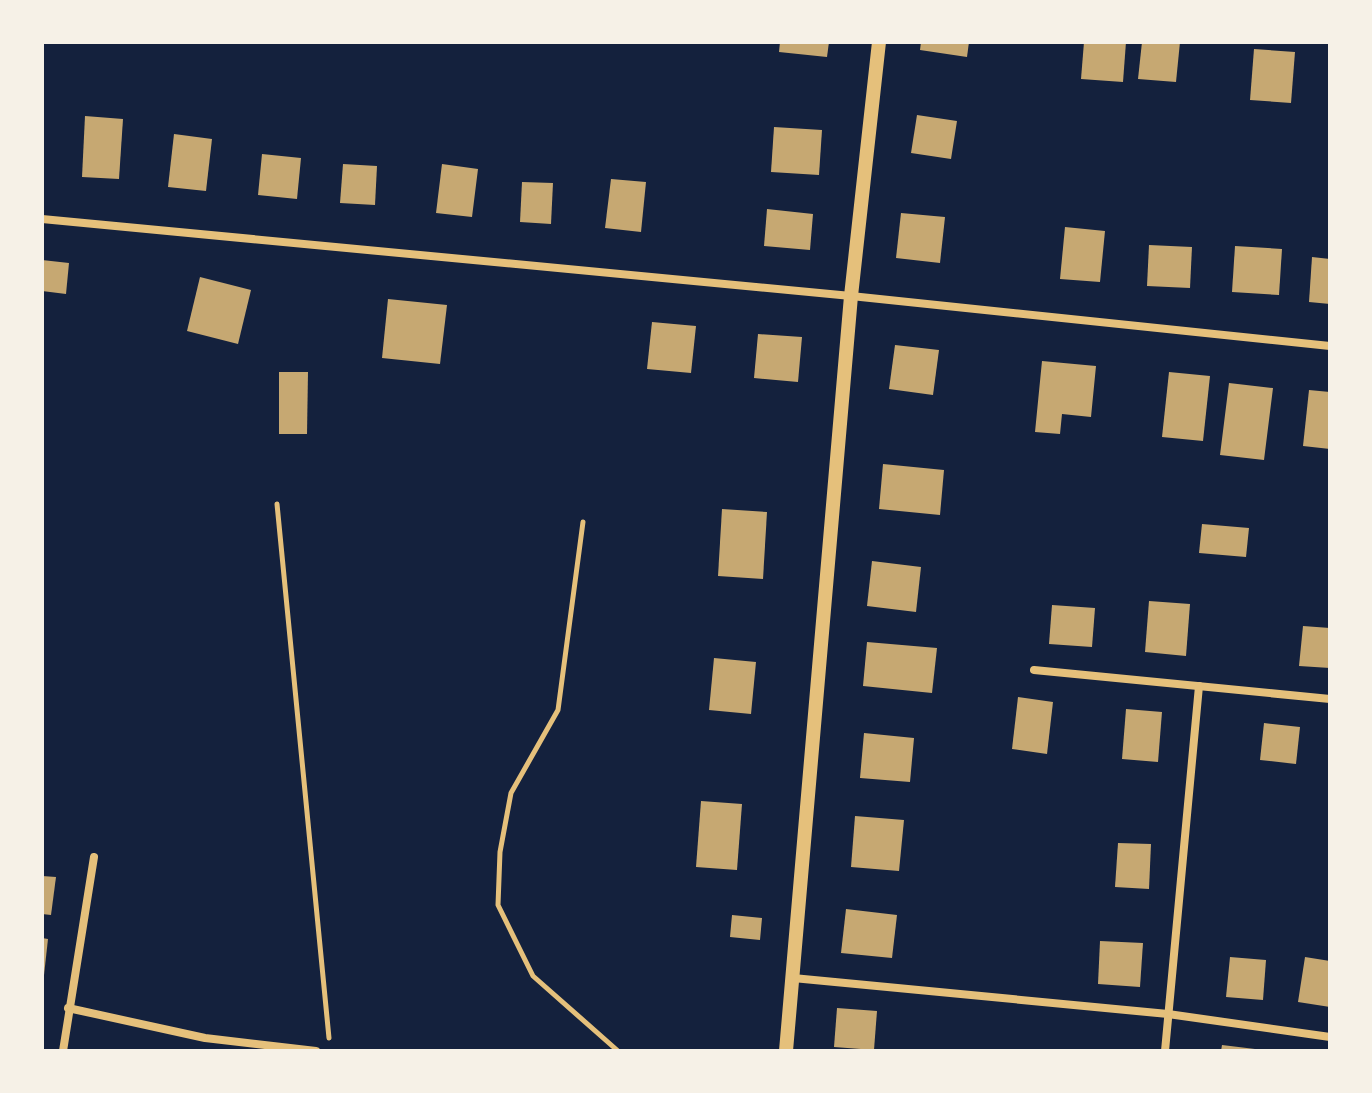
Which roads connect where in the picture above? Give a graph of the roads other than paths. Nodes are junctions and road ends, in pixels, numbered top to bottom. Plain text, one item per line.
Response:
1 (879, 42) edge
2 (42, 219) edge
3 (851, 296) junction
4 (1330, 346) edge
5 (1034, 670) dead end
6 (1199, 686) junction
7 (1330, 699) edge
8 (94, 857) dead end
9 (793, 978) junction
10 (68, 1008) junction
11 (1168, 1014) junction
12 (1330, 1037) edge
13 (63, 1051) edge
14 (316, 1051) edge
15 (786, 1051) edge
16 (1165, 1051) edge

1 - 3 street
2 - 3 street
3 - 4 street
3 - 9 street
5 - 6 street
6 - 7 street
6 - 11 street
8 - 10 street
9 - 11 street
9 - 15 street
10 - 13 street
10 - 14 street
11 - 12 street
11 - 16 street

